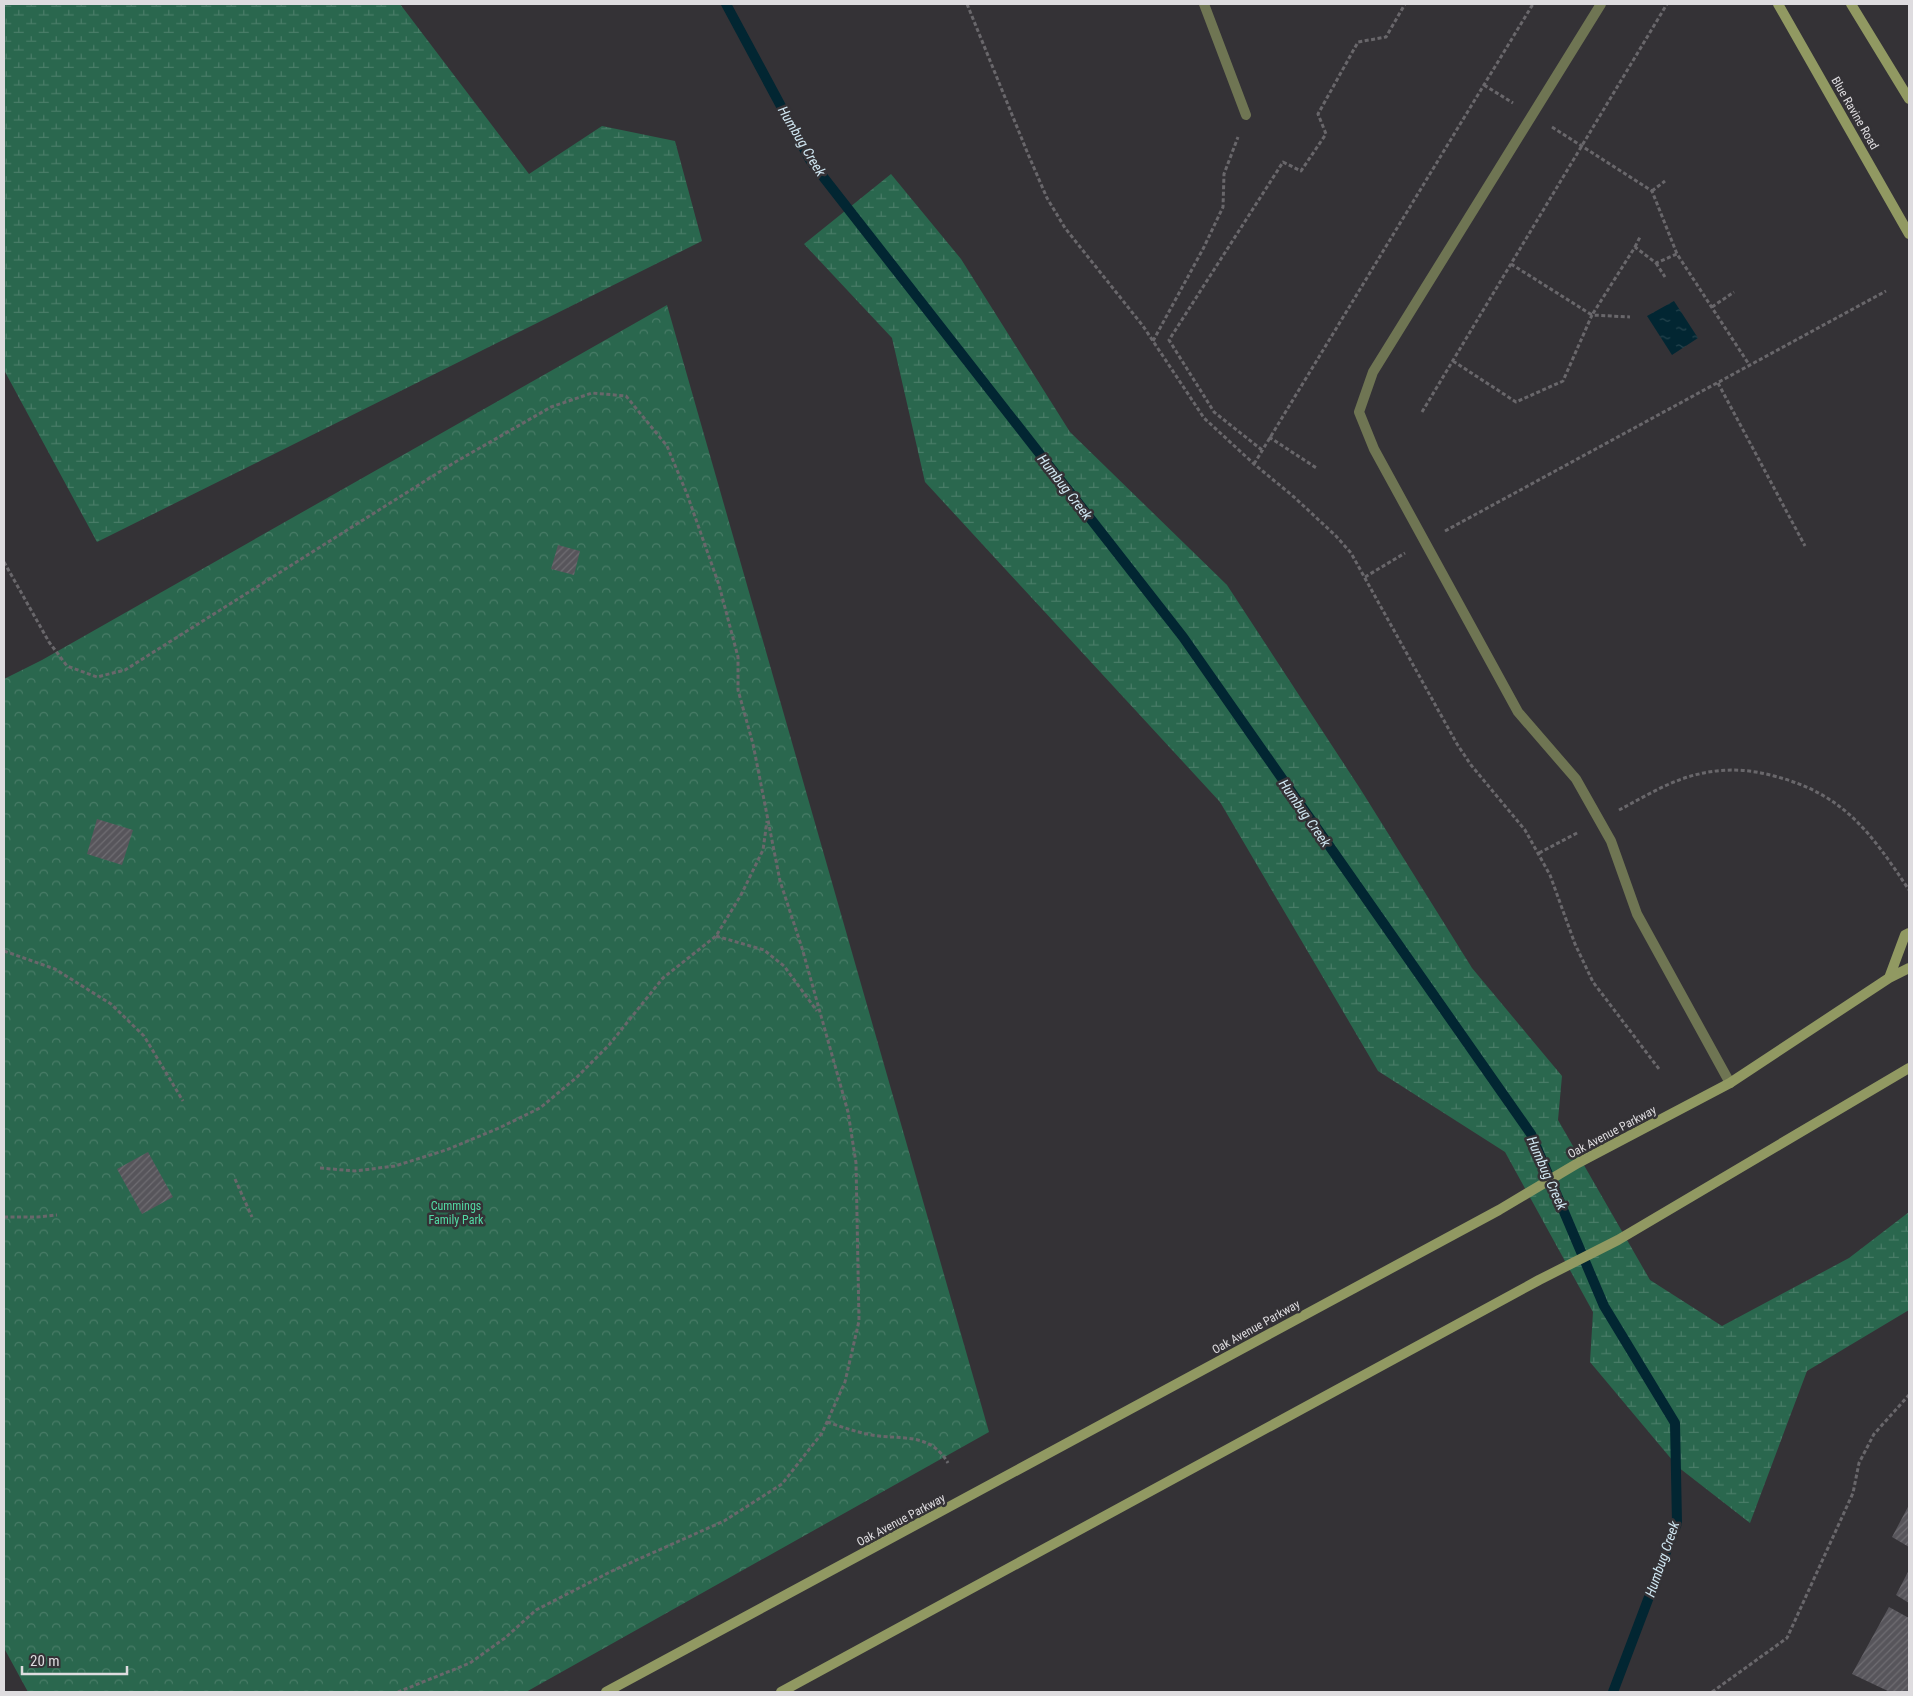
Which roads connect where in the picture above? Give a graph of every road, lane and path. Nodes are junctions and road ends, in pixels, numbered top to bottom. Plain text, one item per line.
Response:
1 (967, 4) edge
2 (1204, 4) edge
3 (1406, 4) edge
4 (1533, 4) edge
5 (1601, 4) edge
6 (1667, 4) edge
7 (1778, 4) edge
8 (1852, 4) edge
9 (1909, 99) edge
10 (1246, 115) joint
11 (1582, 146) junction
12 (1665, 182) dead end
13 (1652, 191) junction
14 (1909, 234) edge
15 (1640, 237) dead end
16 (1635, 246) junction
17 (1677, 254) junction
18 (1656, 262) junction
19 (1511, 264) junction
20 (1664, 277) dead end
21 (1886, 291) dead end
22 (1734, 292) dead end
23 (1712, 307) junction
24 (1592, 315) junction
25 (1630, 317) dead end
26 (1154, 341) junction
27 (1453, 361) junction
28 (1750, 366) junction
29 (1718, 383) junction
30 (1422, 412) dead end
31 (1269, 437) junction
32 (1262, 450) junction
33 (1254, 464) junction
34 (1318, 469) dead end
35 (1424, 542) junction
36 (1805, 546) dead end
37 (4, 562) edge
38 (1365, 577) junction
39 (1622, 809) dead end
40 (768, 818) junction
41 (1577, 833) dead end
42 (1539, 853) junction
43 (1909, 890) edge
44 (1909, 933) edge
45 (716, 936) junction
46 (4, 951) edge
47 (1909, 968) edge
48 (1889, 978) junction
49 (820, 1014) junction
50 (1909, 1068) edge
51 (1659, 1069) dead end
52 (1730, 1083) junction
53 (183, 1102) dead end
54 (320, 1168) dead end
55 (235, 1179) dead end
56 (57, 1215) dead end
57 (4, 1217) edge
58 (252, 1217) dead end
59 (1909, 1394) edge
60 (827, 1422) junction
61 (948, 1463) dead end
62 (398, 1692) edge
63 (606, 1692) edge
64 (781, 1692) edge
65 (1712, 1692) edge

1 - 26 path
2 - 10 lane
3 - 32 path
4 - 31 path
5 - 35 lane
6 - 11 path
7 - 14 main road, Blue Ravine Road
8 - 9 main road
10 - 26 path
11 - 13 path
11 - 19 path
12 - 13 path
13 - 17 path
15 - 16 path
16 - 18 path
16 - 24 path
17 - 18 path
17 - 23 path
18 - 20 path
19 - 24 path
19 - 27 path
21 - 28 path
22 - 23 path
23 - 28 path
24 - 25 path
24 - 27 path
26 - 33 path
27 - 30 path
28 - 29 path
29 - 35 path
29 - 36 path
31 - 32 path
31 - 34 path
32 - 33 path
33 - 38 path
35 - 38 path
35 - 52 lane
37 - 40 path
38 - 42 path
39 - 43 path
40 - 45 path
40 - 49 path
41 - 42 path
42 - 51 path
44 - 48 main road
45 - 49 path
45 - 54 path
46 - 53 path
47 - 48 main road, Oak Avenue Parkway
48 - 52 main road, Oak Avenue Parkway
49 - 60 path
50 - 64 main road
52 - 63 main road, Oak Avenue Parkway
55 - 58 path
56 - 57 path
59 - 65 path
60 - 61 path
60 - 62 path

